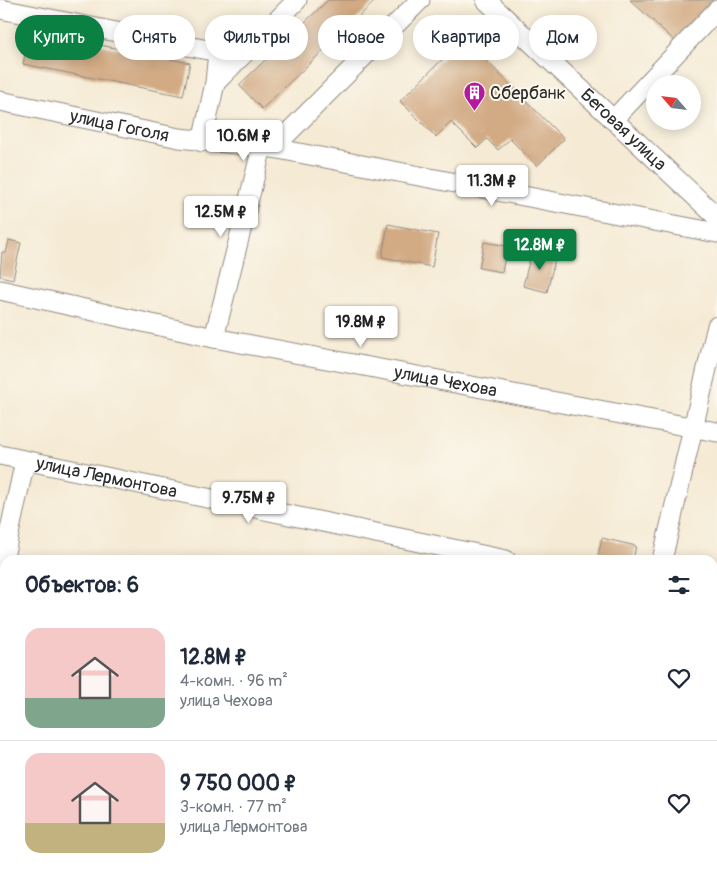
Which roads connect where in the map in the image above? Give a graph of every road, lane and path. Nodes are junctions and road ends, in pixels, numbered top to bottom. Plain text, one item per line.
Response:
1 (297, 0) edge
2 (420, 0) edge
3 (486, 0) edge
4 (0, 9) edge
5 (717, 10) edge
6 (215, 83) junction
7 (0, 101) edge
8 (613, 120) junction
9 (202, 142) junction
10 (268, 147) junction
11 (717, 217) edge
12 (717, 233) edge
13 (0, 290) edge
14 (717, 326) edge
15 (214, 338) junction
16 (693, 427) junction
17 (717, 432) edge
18 (0, 455) edge
19 (25, 461) junction
20 (4, 555) edge
21 (482, 555) edge
22 (663, 555) edge

1 - 6 street
2 - 10 street
3 - 8 street, Беговая улица
4 - 6 street
5 - 8 street
6 - 9 street
7 - 9 street, улица Гоголя
8 - 11 street, Беговая улица
9 - 10 street, улица Гоголя
10 - 12 street, улица Гоголя
10 - 15 street
13 - 15 street, улица Чехова
14 - 16 street
15 - 16 street, улица Чехова
16 - 17 street, улица Чехова
16 - 22 street
18 - 19 street, улица Лермонтова
19 - 20 street
19 - 21 street, улица Лермонтова

